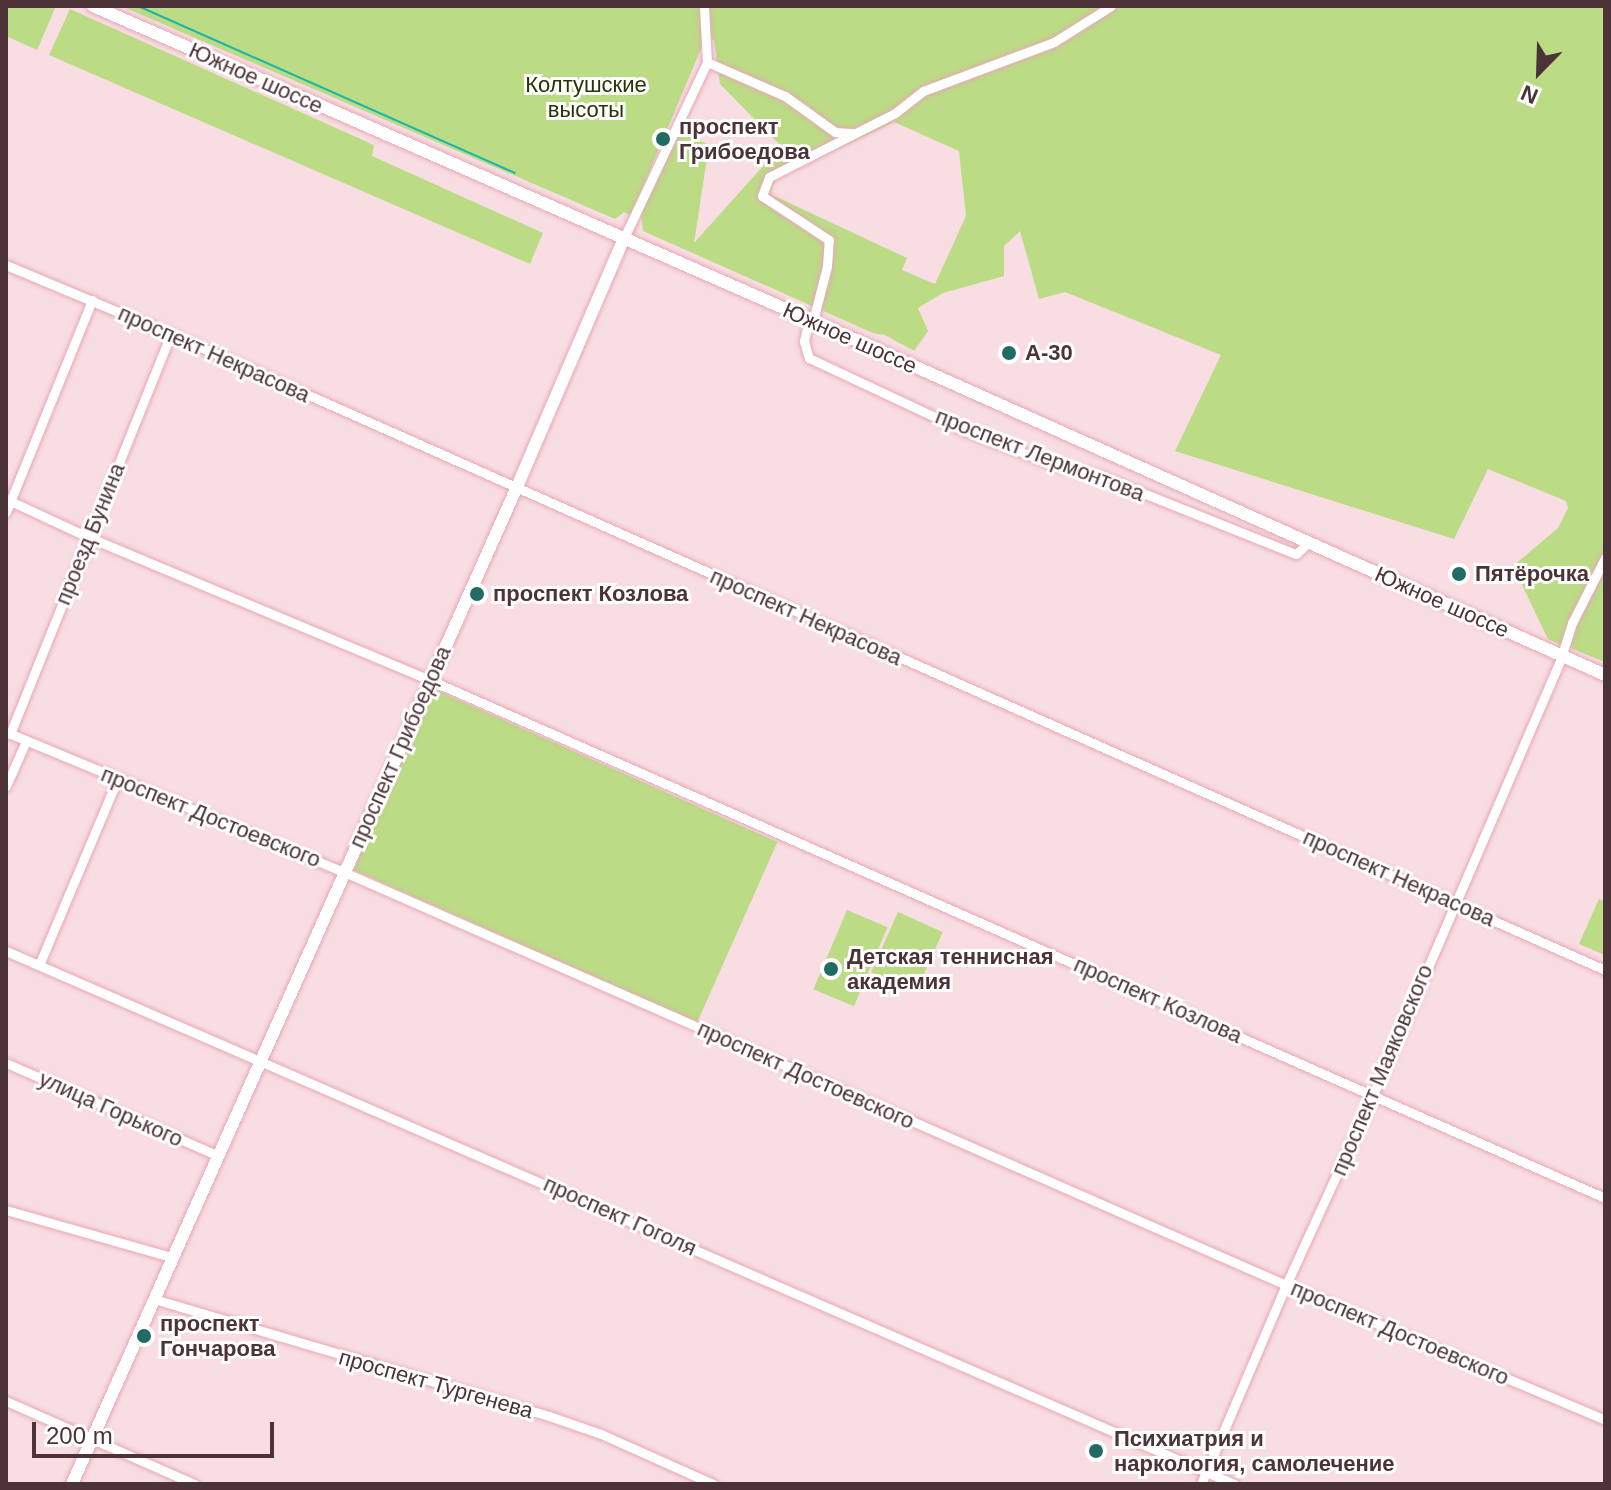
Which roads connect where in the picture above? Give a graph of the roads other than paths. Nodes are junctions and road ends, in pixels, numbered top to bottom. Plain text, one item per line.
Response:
1 (93, 6) edge
2 (704, 6) edge
3 (1111, 6) edge
4 (707, 62) junction
5 (852, 133) junction
6 (623, 240) junction
7 (6, 265) edge
8 (92, 300) junction
9 (811, 320) junction
10 (171, 334) junction
11 (516, 489) junction
12 (8, 500) edge
13 (6, 512) edge
14 (88, 537) junction
15 (1308, 543) junction
16 (1605, 558) edge
17 (1562, 656) junction
18 (1605, 675) edge
19 (430, 680) junction
20 (8, 733) edge
21 (26, 741) junction
22 (118, 778) junction
23 (6, 786) edge
24 (344, 872) junction
25 (1455, 903) junction
26 (6, 951) edge
27 (39, 965) junction
28 (1605, 970) edge
29 (260, 1059) junction
30 (6, 1063) edge
31 (1373, 1095) junction
32 (217, 1155) junction
33 (1605, 1198) edge
34 (6, 1210) edge
35 (171, 1257) junction
36 (1286, 1285) junction
37 (154, 1299) junction
38 (6, 1401) edge
39 (1605, 1420) edge
40 (93, 1439) junction
41 (1206, 1472) junction
42 (72, 1484) edge
43 (194, 1484) edge
44 (713, 1484) edge
45 (1201, 1484) edge
46 (1234, 1484) edge

1 - 6 street, Южное шоссе
2 - 4 street, проспект Грибоедова
3 - 5 street
4 - 5 street
4 - 6 street, проспект Грибоедова
5 - 9 street
6 - 9 street, Южное шоссе
6 - 11 street, проспект Грибоедова
7 - 8 street, проспект Некрасова
8 - 10 street, проспект Некрасова
8 - 12 street
9 - 15 street, Южное шоссе
9 - 15 street, проспект Лермонтова
10 - 11 street, проспект Некрасова
10 - 14 street, проезд Бунина
11 - 19 street, проспект Грибоедова
11 - 25 street, проспект Некрасова
12 - 13 street
12 - 14 street, проспект Козлова
14 - 19 street, проспект Козлова
14 - 20 street, проезд Бунина
15 - 17 street, Южное шоссе
16 - 17 street, проспект Маяковского
17 - 18 street, Южное шоссе
17 - 25 street, проспект Маяковского
19 - 24 street, проспект Грибоедова
19 - 31 street, проспект Козлова
20 - 21 street, проспект Достоевского
21 - 22 street, проспект Достоевского
21 - 23 street
22 - 24 street, проспект Достоевского
22 - 27 street
24 - 29 street, проспект Грибоедова
24 - 36 street, проспект Достоевского
25 - 28 street, проспект Некрасова
25 - 31 street, проспект Маяковского
26 - 27 street, проспект Гоголя
27 - 29 street, проспект Гоголя
29 - 32 street, проспект Грибоедова
29 - 41 street, проспект Гоголя
30 - 32 street, улица Горького
31 - 33 street, проспект Козлова
31 - 36 street, проспект Маяковского
32 - 35 street, проспект Грибоедова
34 - 35 street
35 - 37 street, проспект Грибоедова
36 - 39 street, проспект Достоевского
36 - 41 street, проспект Маяковского
37 - 40 street, проспект Грибоедова
37 - 44 street, проспект Тургенева
38 - 40 street
40 - 42 street, проспект Грибоедова
40 - 43 street
41 - 45 street, проспект Маяковского
41 - 46 street, проспект Гоголя

